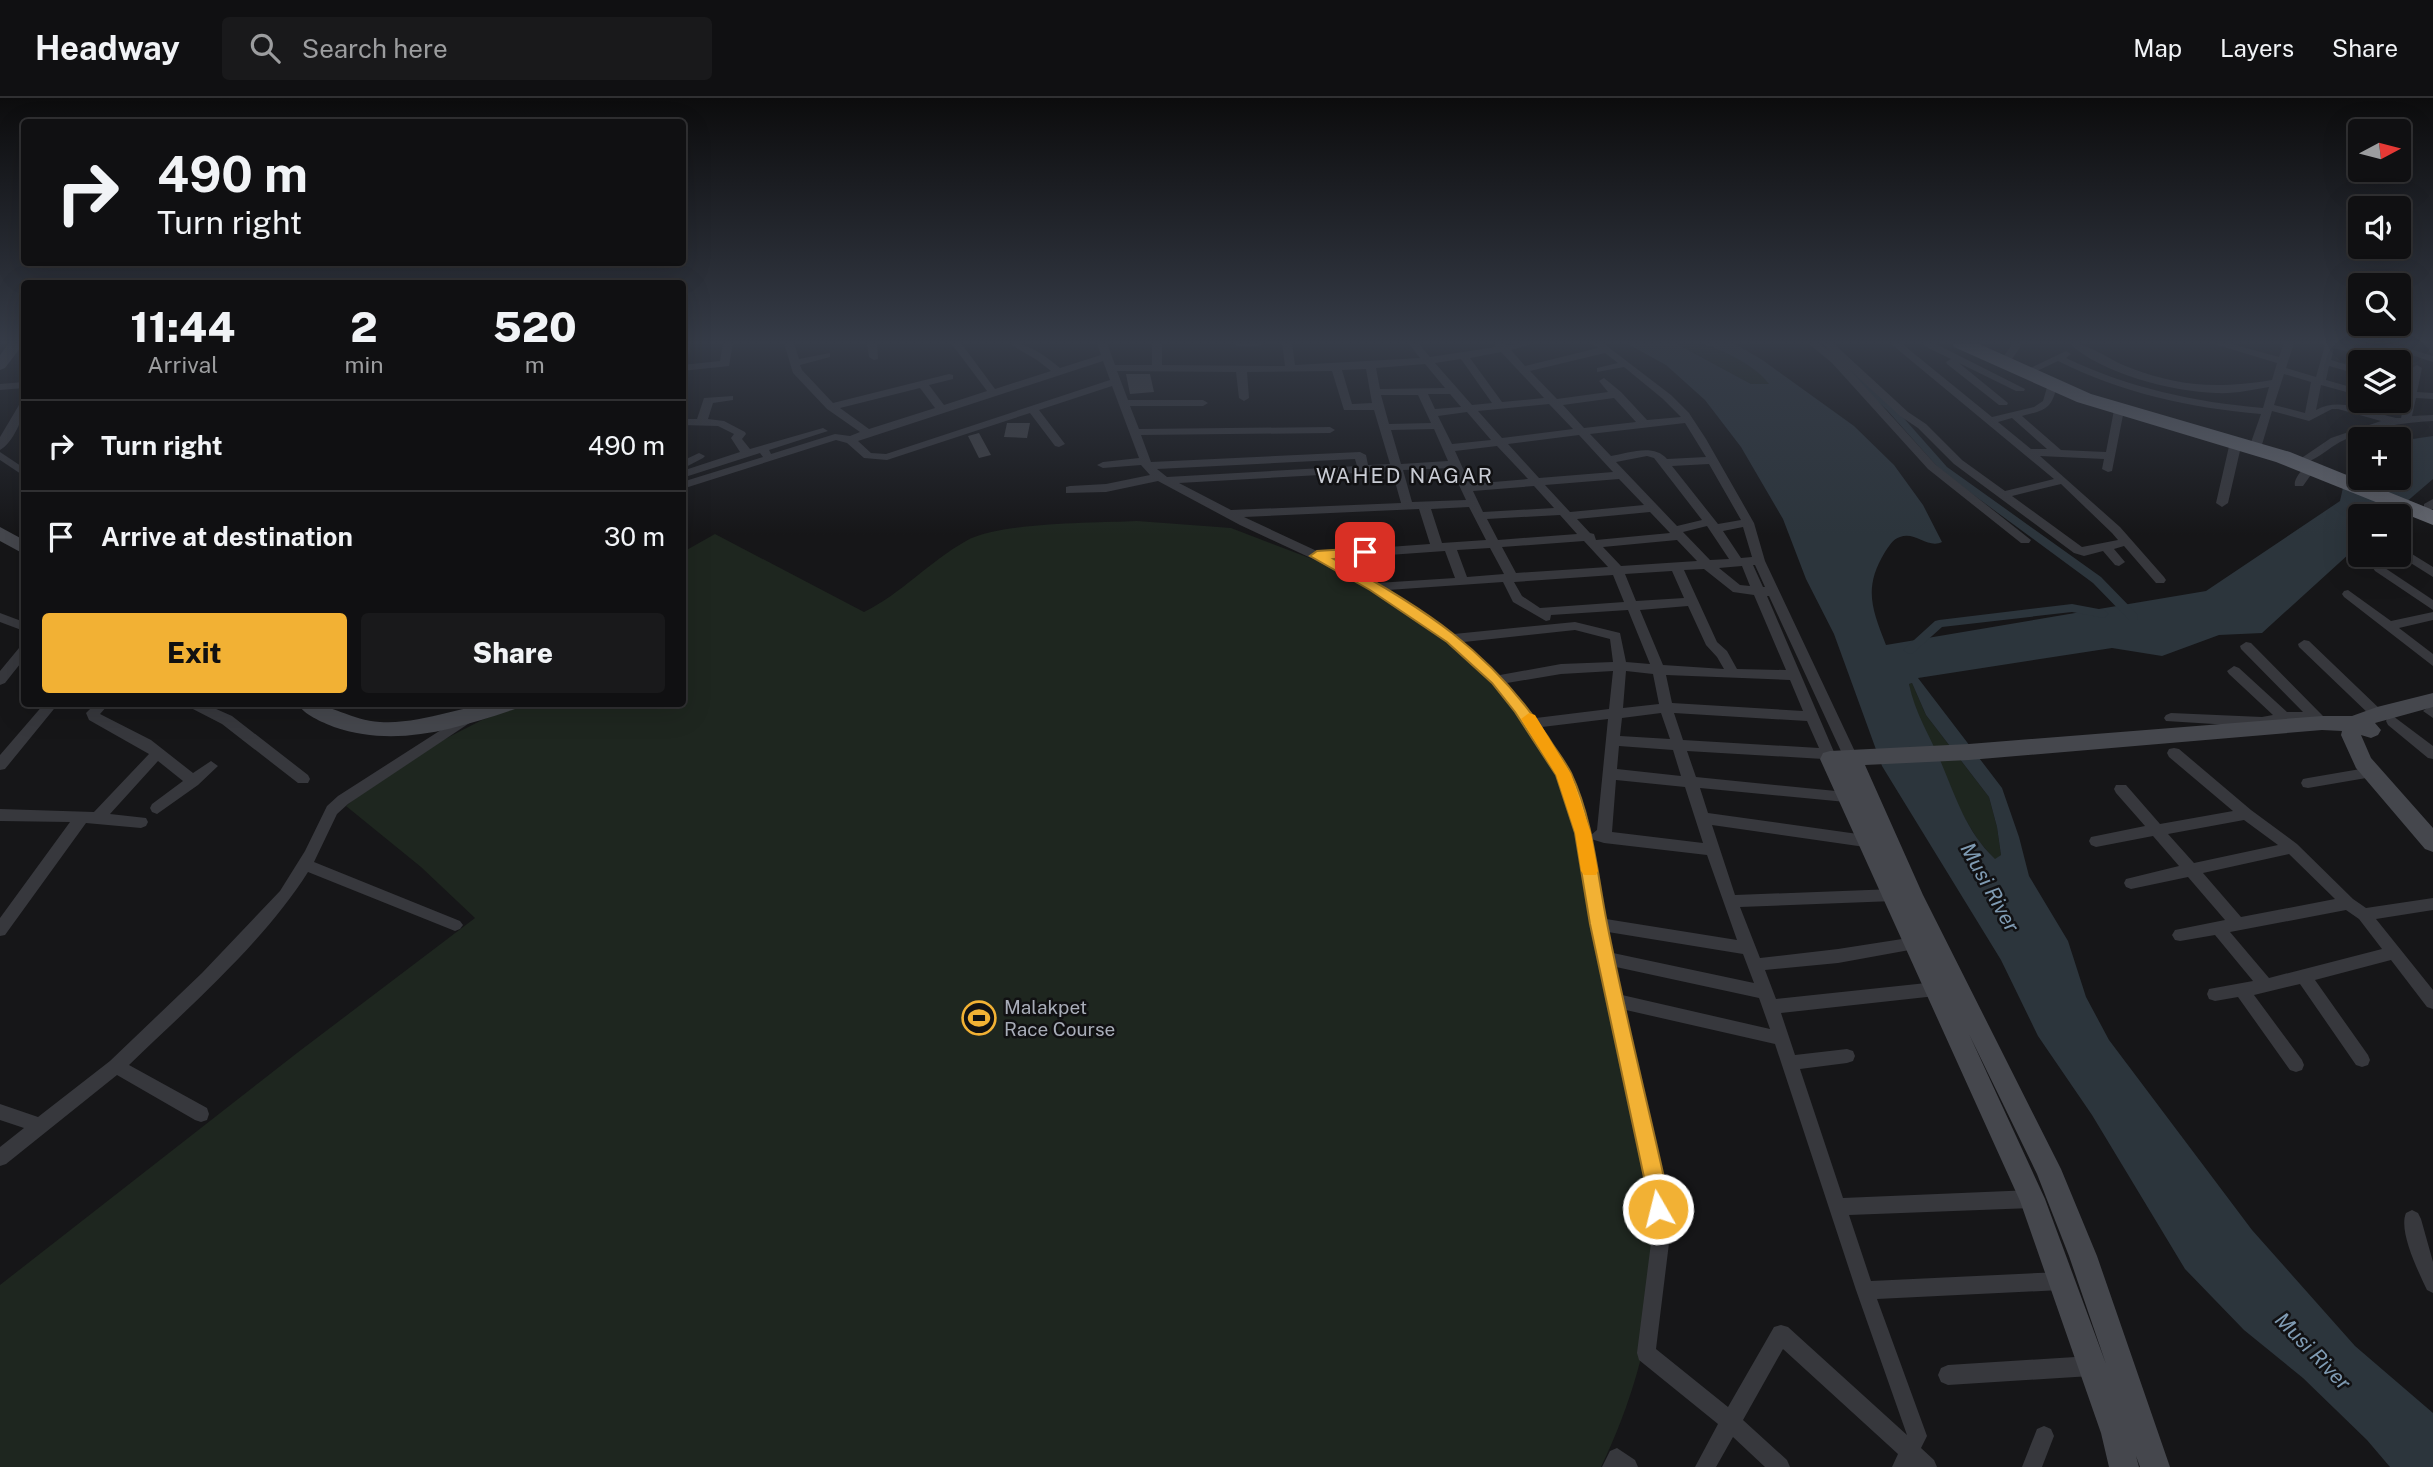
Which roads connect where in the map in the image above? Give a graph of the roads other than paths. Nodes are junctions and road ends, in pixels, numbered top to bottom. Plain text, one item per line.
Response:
1 (706, 407) edge
2 (831, 407) edge
3 (940, 407) edge
4 (952, 407) edge
5 (1038, 407) edge
6 (1126, 407) edge
7 (1348, 407) edge
8 (1378, 407) joint
9 (1429, 407) edge
10 (1468, 407) edge
11 (1500, 407) edge
12 (1559, 407) edge
13 (1629, 407) edge
14 (1676, 407) edge
15 (1881, 407) edge
16 (1896, 407) edge
17 (1974, 407) edge
18 (1986, 407) edge
19 (2041, 407) edge
20 (2110, 407) edge
21 (2161, 407) joint
22 (2312, 407) edge
23 (2328, 407) edge
24 (2348, 407) edge
25 (1977, 409) junction
26 (2267, 409) junction
27 (942, 410) junction
28 (1033, 410) junction
29 (1471, 410) junction
30 (2119, 410) junction
31 (1432, 413) junction
32 (2401, 413) edge
33 (2405, 413) edge
34 (2016, 416) junction
35 (2404, 416) junction
36 (2309, 418) junction
37 (2433, 418) edge
38 (1688, 419) junction
39 (1992, 420) junction
40 (20, 422) edge
41 (686, 422) edge
42 (702, 422) junction
43 (1644, 424) junction
44 (1439, 426) junction
45 (1385, 427) junction
46 (1330, 430) dead end
47 (823, 431) dead end
48 (1135, 432) junction
49 (868, 433) junction
50 (1583, 433) junction
51 (851, 440) junction
52 (1500, 443) junction
53 (1059, 444) dead end
54 (2249, 444) junction
55 (0, 447) edge
56 (1450, 449) junction
57 (2031, 452) junction
58 (747, 453) junction
59 (766, 453) junction
60 (2059, 453) junction
61 (0, 454) edge
62 (699, 456) dead end
63 (2109, 456) junction
64 (1608, 460) junction
65 (1713, 460) junction
66 (1146, 463) junction
67 (1663, 463) junction
68 (686, 464) edge
69 (1457, 464) junction
70 (1103, 465) dead end
71 (1396, 467) junction
72 (1363, 468) junction
73 (2108, 469) dead end
74 (2306, 470) junction
75 (21, 471) edge
76 (1621, 475) junction
77 (2340, 476) joint
78 (1163, 478) junction
79 (2063, 480) junction
80 (686, 482) edge
81 (686, 482) edge
82 (1537, 483) junction
83 (1467, 488) junction
84 (1070, 490) dead end
85 (2002, 495) junction
86 (1473, 502) junction
87 (2222, 503) dead end
88 (1424, 506) junction
89 (1408, 507) junction
90 (1651, 508) junction
91 (2431, 510) edge
92 (1565, 513) junction
93 (1231, 514) junction
94 (1479, 516) junction
95 (1748, 523) junction
96 (1712, 525) junction
97 (0, 533) edge
98 (1678, 533) junction
99 (2025, 540) dead end
100 (1593, 541) junction
101 (2125, 542) junction
102 (1495, 543) junction
103 (21, 546) edge
104 (2105, 546) junction
105 (1444, 547) junction
106 (1317, 556) junction
107 (2411, 558) edge
108 (1747, 561) junction
109 (2119, 562) dead end
110 (1706, 564) junction
111 (1676, 566) junction
112 (2379, 568) dead end
113 (1617, 570) junction
114 (2433, 573) edge
115 (1509, 579) junction
116 (1462, 580) junction
117 (2160, 580) dead end
118 (1374, 587) junction
119 (1766, 592) junction
120 (2348, 594) dead end
121 (1690, 602) junction
122 (2433, 606) edge
123 (1632, 607) junction
124 (1539, 612) junction
125 (2433, 616) edge
126 (0, 617) edge
127 (21, 626) edge
128 (2388, 626) junction
129 (1559, 627) junction
130 (1452, 639) junction
131 (2304, 644) dead end
132 (2246, 646) dead end
133 (2427, 650) edge
134 (21, 655) edge
135 (2433, 662) edge
136 (1620, 666) junction
137 (1658, 668) junction
138 (2234, 671) dead end
139 (1733, 674) junction
140 (1795, 675) junction
141 (0, 680) edge
142 (1497, 680) junction
143 (48, 707) edge
144 (100, 707) edge
145 (200, 707) edge
146 (312, 707) edge
147 (499, 707) edge
148 (1666, 708) junction
149 (2432, 708) edge
150 (1615, 712) junction
151 (1811, 716) junction
152 (470, 717) junction
153 (2284, 717) junction
154 (2171, 718) dead end
155 (2319, 720) junction
156 (2374, 722) junction
157 (1533, 723) junction
158 (1613, 741) junction
159 (1679, 745) junction
160 (2174, 753) dead end
161 (157, 754) junction
162 (2433, 754) edge
163 (1844, 757) junction
164 (0, 765) edge
165 (211, 766) dead end
166 (2372, 772) junction
167 (1611, 774) junction
168 (303, 779) dead end
169 (193, 781) junction
170 (1691, 783) junction
171 (2308, 783) dead end
172 (2121, 789) dead end
173 (1846, 797) junction
174 (158, 808) dead end
175 (2246, 814) junction
176 (5, 815) edge
177 (89, 818) junction
178 (1702, 818) junction
179 (141, 822) dead end
180 (2433, 827) edge
181 (0, 828) edge
182 (2157, 828) junction
183 (1583, 833) junction
184 (1604, 837) junction
185 (1866, 841) junction
186 (2096, 841) dead end
187 (2433, 843) edge
188 (2292, 848) junction
189 (1714, 850) junction
190 (304, 864) junction
191 (2193, 870) junction
192 (2131, 883) dead end
193 (1894, 895) junction
194 (1730, 901) junction
195 (2347, 903) junction
196 (2433, 904) edge
197 (2364, 915) junction
198 (1599, 924) junction
199 (455, 925) dead end
200 (2239, 925) junction
201 (2219, 929) junction
202 (0, 930) edge
203 (2180, 935) dead end
204 (1915, 943) junction
205 (1748, 948) junction
206 (2394, 953) junction
207 (1607, 958) junction
208 (1754, 965) junction
209 (2303, 976) junction
210 (2266, 986) junction
211 (1936, 989) junction
212 (2242, 990) junction
213 (2216, 994) dead end
214 (1768, 1000) junction
215 (1617, 1001) junction
216 (2433, 1002) edge
217 (1780, 1038) junction
218 (1847, 1056) dead end
219 (2362, 1060) dead end
220 (1788, 1063) junction
221 (2296, 1065) dead end
222 (116, 1066) junction
223 (0, 1112) edge
224 (201, 1114) dead end
225 (40, 1126) junction
226 (0, 1158) edge
227 (2032, 1199) junction
228 (1838, 1207) junction
229 (2412, 1219) dead end
230 (2061, 1281) junction
231 (2433, 1284) edge
232 (1865, 1290) junction
233 (2091, 1366) junction
234 (1948, 1375) dead end
235 (1732, 1423) junction
236 (2044, 1436) dead end
237 (1906, 1459) edge
238 (1612, 1467) edge
239 (1628, 1467) edge
240 (1705, 1467) edge
241 (1780, 1467) edge
242 (1927, 1467) edge
243 (2032, 1467) edge
244 (2124, 1467) edge
245 (2155, 1467) edge

1 - 42 street
2 - 49 street
3 - 27 street
4 - 27 street
5 - 28 street
6 - 48 street
7 - 8 street
8 - 45 street
9 - 31 street
10 - 29 street
11 - 29 street
12 - 50 street
13 - 43 street
14 - 38 street
15 - 99 street
16 - 85 street
17 - 25 street
18 - 25 street
19 - 34 street
20 - 30 highway
21 - 26 street
21 - 54 highway
22 - 36 street
23 - 36 street
24 - 35 street
25 - 39 street
26 - 36 street
26 - 54 street
27 - 49 street
28 - 51 street
28 - 53 street
29 - 31 street
29 - 52 street
30 - 54 highway
30 - 63 street
31 - 44 street
32 - 35 street
33 - 35 street
34 - 39 street
34 - 60 street
35 - 37 street
35 - 74 street
38 - 43 street
38 - 65 street
39 - 57 street
40 - 55 street
41 - 42 street
42 - 58 street
43 - 50 street
44 - 45 street
44 - 56 street
45 - 71 street
46 - 48 street
47 - 59 street
48 - 66 street
49 - 51 street
50 - 52 street
50 - 64 street
51 - 59 street
52 - 56 street
52 - 82 street
54 - 74 highway
54 - 87 street
56 - 69 street
57 - 60 street
57 - 79 street
58 - 59 street
58 - 80 street
59 - 81 street
60 - 63 street
61 - 75 street
62 - 68 street
63 - 73 street
64 - 67 street
64 - 76 street
65 - 67 street
65 - 95 street
66 - 70 street
66 - 72 street
66 - 78 street
67 - 96 street
69 - 71 street
69 - 83 street
71 - 72 street
71 - 89 street
72 - 78 street
74 - 77 highway
76 - 82 street
76 - 90 street
77 - 91 highway
78 - 84 street
78 - 93 street
79 - 85 street
79 - 101 street
82 - 83 street
82 - 92 street
83 - 86 street
85 - 104 street
86 - 88 street
86 - 94 street
88 - 89 street
88 - 105 street
89 - 93 street
90 - 92 street
90 - 98 street
92 - 94 street
92 - 100 street
93 - 106 street
94 - 102 street
95 - 96 street
95 - 108 street
96 - 98 street
96 - 108 street
97 - 103 street
98 - 100 street
98 - 110 street
100 - 102 street
100 - 113 street
101 - 104 street
101 - 117 street
102 - 105 street
102 - 115 street
104 - 109 street
105 - 106 street
105 - 116 street
106 - 118 street
107 - 114 street
108 - 110 street
108 - 119 street
110 - 111 street
110 - 119 street
111 - 113 street
111 - 121 street
112 - 122 street
113 - 115 street
113 - 123 street
115 - 116 street
115 - 124 street
116 - 118 street
118 - 130 street
119 - 140 street
119 - 163 street
120 - 128 street
121 - 123 street
121 - 139 street
123 - 124 street
123 - 137 street
124 - 129 street
125 - 128 street
126 - 127 street
128 - 133 street
129 - 130 street
129 - 136 street
130 - 142 street
131 - 156 street
132 - 155 street
133 - 135 street
134 - 141 street
136 - 137 street
136 - 142 street
136 - 150 street
137 - 139 street
137 - 148 street
138 - 153 street
139 - 140 street
140 - 151 street
142 - 157 street
143 - 164 street
144 - 161 street
145 - 168 street
146 - 152 street
147 - 152 street
148 - 150 street
148 - 151 street
148 - 159 street
149 - 156 street
150 - 157 street
150 - 158 street
151 - 163 street
152 - 190 street
153 - 154 street
153 - 155 street
155 - 156 street
155 - 163 street
156 - 162 street
156 - 166 street
156 - 180 street
157 - 183 street
158 - 159 street
158 - 167 street
159 - 163 street
159 - 170 street
160 - 175 street
161 - 169 street
161 - 177 street
163 - 173 street
163 - 245 street
165 - 169 street
166 - 171 street
166 - 187 street
167 - 170 street
167 - 184 street
169 - 174 street
170 - 173 street
170 - 178 street
172 - 182 street
173 - 185 street
175 - 182 street
175 - 188 street
176 - 177 street
176 - 181 street
177 - 179 street
177 - 202 street
178 - 185 street
178 - 189 street
182 - 186 street
182 - 191 street
183 - 184 street
183 - 198 street
184 - 189 street
185 - 193 street
188 - 191 street
188 - 195 street
189 - 194 street
190 - 199 street
190 - 222 street
191 - 192 street
191 - 200 street
193 - 194 street
193 - 204 street
194 - 205 street
195 - 197 street
195 - 200 street
196 - 197 street
197 - 206 street
198 - 205 street
198 - 207 street
200 - 201 street
201 - 203 street
201 - 210 street
204 - 208 street
204 - 211 street
205 - 208 street
206 - 209 street
206 - 216 street
207 - 214 street
207 - 215 street
208 - 214 street
209 - 210 street
209 - 219 street
210 - 212 street
211 - 214 street
211 - 227 street
212 - 213 street
212 - 221 street
214 - 217 street
215 - 217 street
215 - 235 street
217 - 220 street
218 - 220 street
220 - 228 street
222 - 224 street
222 - 225 street
223 - 225 street
225 - 226 street
227 - 228 street
227 - 230 street
228 - 232 street
229 - 231 street
230 - 232 street
230 - 233 street
232 - 237 street
233 - 234 street
233 - 244 street
235 - 237 street
235 - 240 street
235 - 241 street
236 - 243 street
237 - 242 street
238 - 239 street

